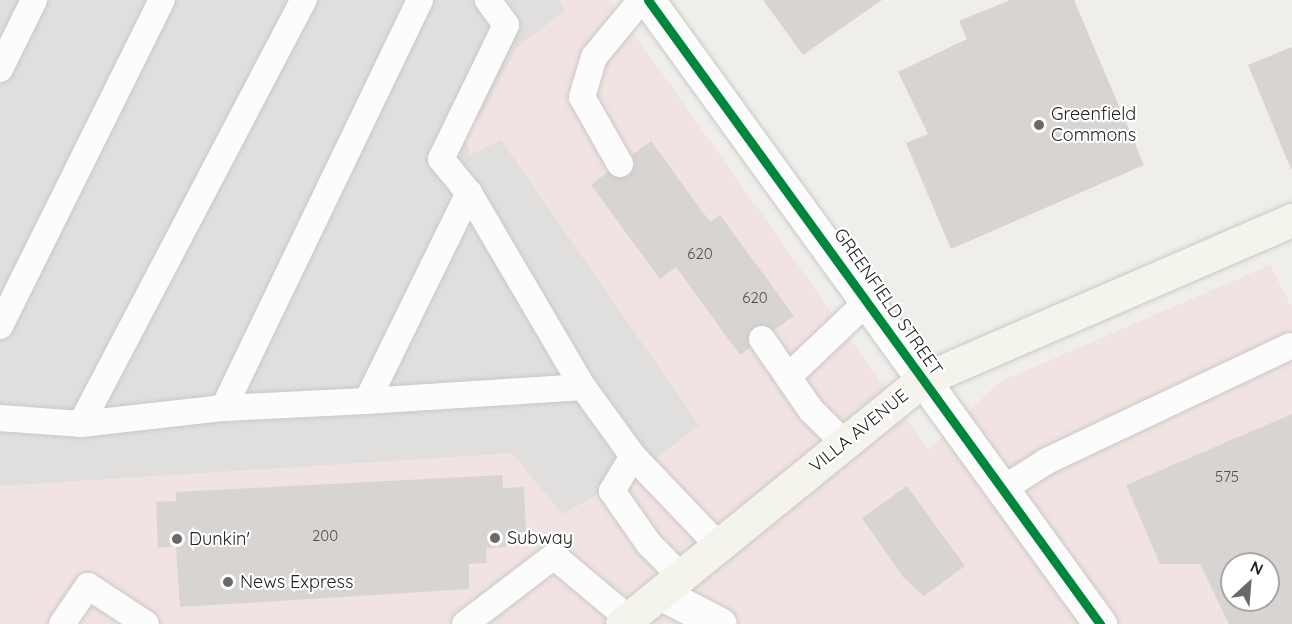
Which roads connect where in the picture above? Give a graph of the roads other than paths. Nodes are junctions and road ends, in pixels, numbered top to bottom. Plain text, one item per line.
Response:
1 (34, 0) edge
2 (162, 0) edge
3 (304, 0) edge
4 (420, 0) edge
5 (488, 0) edge
6 (641, 0) edge
7 (648, 0) edge
8 (0, 69) edge
9 (620, 164) dead end
10 (469, 193) junction
11 (1292, 220) edge
12 (868, 300) junction
13 (0, 326) edge
14 (762, 339) dead end
15 (1290, 346) dead end
16 (791, 374) junction
17 (922, 380) junction
18 (584, 387) junction
19 (367, 401) junction
20 (224, 408) junction
21 (0, 418) edge
22 (81, 424) junction
23 (844, 443) junction
24 (633, 456) junction
25 (1003, 489) junction
26 (719, 546) junction
27 (672, 585) junction
28 (626, 622) edge
29 (62, 624) edge
30 (146, 624) edge
31 (465, 624) edge
32 (720, 624) edge
33 (1100, 624) edge

1 - 8 lane
2 - 13 lane
3 - 22 lane
4 - 20 lane
5 - 10 lane
6 - 9 lane
7 - 12 street, GREENFIELD STREET
10 - 18 lane
10 - 19 lane
11 - 17 main road, VILLA AVENUE
12 - 16 lane
12 - 17 street, GREENFIELD STREET
14 - 16 lane
15 - 25 lane
16 - 23 lane
17 - 23 main road, VILLA AVENUE
17 - 25 street, GREENFIELD STREET
18 - 19 lane
18 - 24 lane
19 - 20 lane
20 - 22 lane
21 - 22 lane
23 - 26 main road, VILLA AVENUE
24 - 26 lane
24 - 27 lane
25 - 33 street, GREENFIELD STREET
26 - 27 main road, VILLA AVENUE
27 - 28 main road, VILLA AVENUE
27 - 32 street
28 - 31 lane
29 - 30 lane

